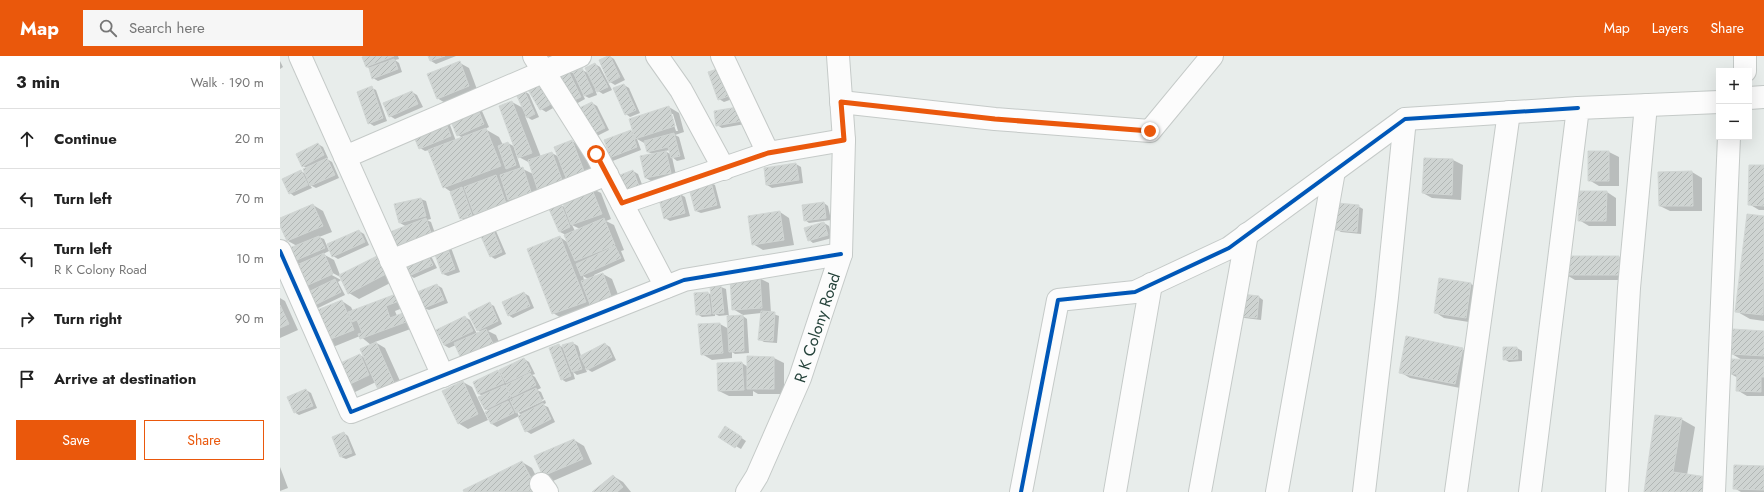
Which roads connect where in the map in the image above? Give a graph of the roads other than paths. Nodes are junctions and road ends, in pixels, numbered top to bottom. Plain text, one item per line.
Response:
1 (300, 56) edge
2 (580, 56) edge
3 (657, 56) edge
4 (722, 56) edge
5 (838, 56) edge
6 (1212, 56) edge
7 (1745, 56) edge
8 (539, 64) edge
9 (1745, 68) edge
10 (1764, 97) edge
11 (1752, 98) edge
12 (841, 102) junction
13 (1716, 102) edge
14 (1646, 105) junction
15 (1578, 108) junction
16 (1509, 112) junction
17 (1405, 118) junction
18 (844, 140) junction
19 (1729, 140) edge
20 (768, 153) junction
21 (345, 157) junction
22 (724, 169) junction
23 (1334, 171) junction
24 (606, 174) junction
25 (622, 203) junction
26 (1247, 234) junction
27 (280, 250) edge
28 (841, 254) junction
29 (391, 261) junction
30 (1151, 284) junction
31 (666, 287) junction
32 (443, 376) junction
33 (747, 492) edge
34 (1020, 492) edge
35 (1115, 492) edge
36 (1200, 492) edge
37 (1277, 492) edge
38 (1364, 492) edge
39 (1456, 492) edge
40 (1530, 492) edge
41 (1617, 492) edge
42 (1714, 492) edge

1 - 21 street
2 - 8 street
3 - 22 street
4 - 20 street
5 - 12 street, R K Colony Road
6 - 12 street
7 - 9 street
8 - 21 street
8 - 24 street
10 - 11 street
12 - 18 street, R K Colony Road
13 - 14 street
14 - 15 street
14 - 41 street
15 - 16 street
15 - 40 street
16 - 17 street
16 - 39 street
17 - 23 street
17 - 38 street
18 - 20 street
18 - 28 street, R K Colony Road
19 - 42 street
20 - 22 street
21 - 29 street
22 - 25 street
23 - 26 street
23 - 37 street
24 - 25 street
24 - 29 street
25 - 31 street
26 - 30 street
26 - 36 street
27 - 32 street
28 - 31 street
28 - 33 street, R K Colony Road
29 - 32 street
30 - 34 street
30 - 35 street
31 - 32 street

